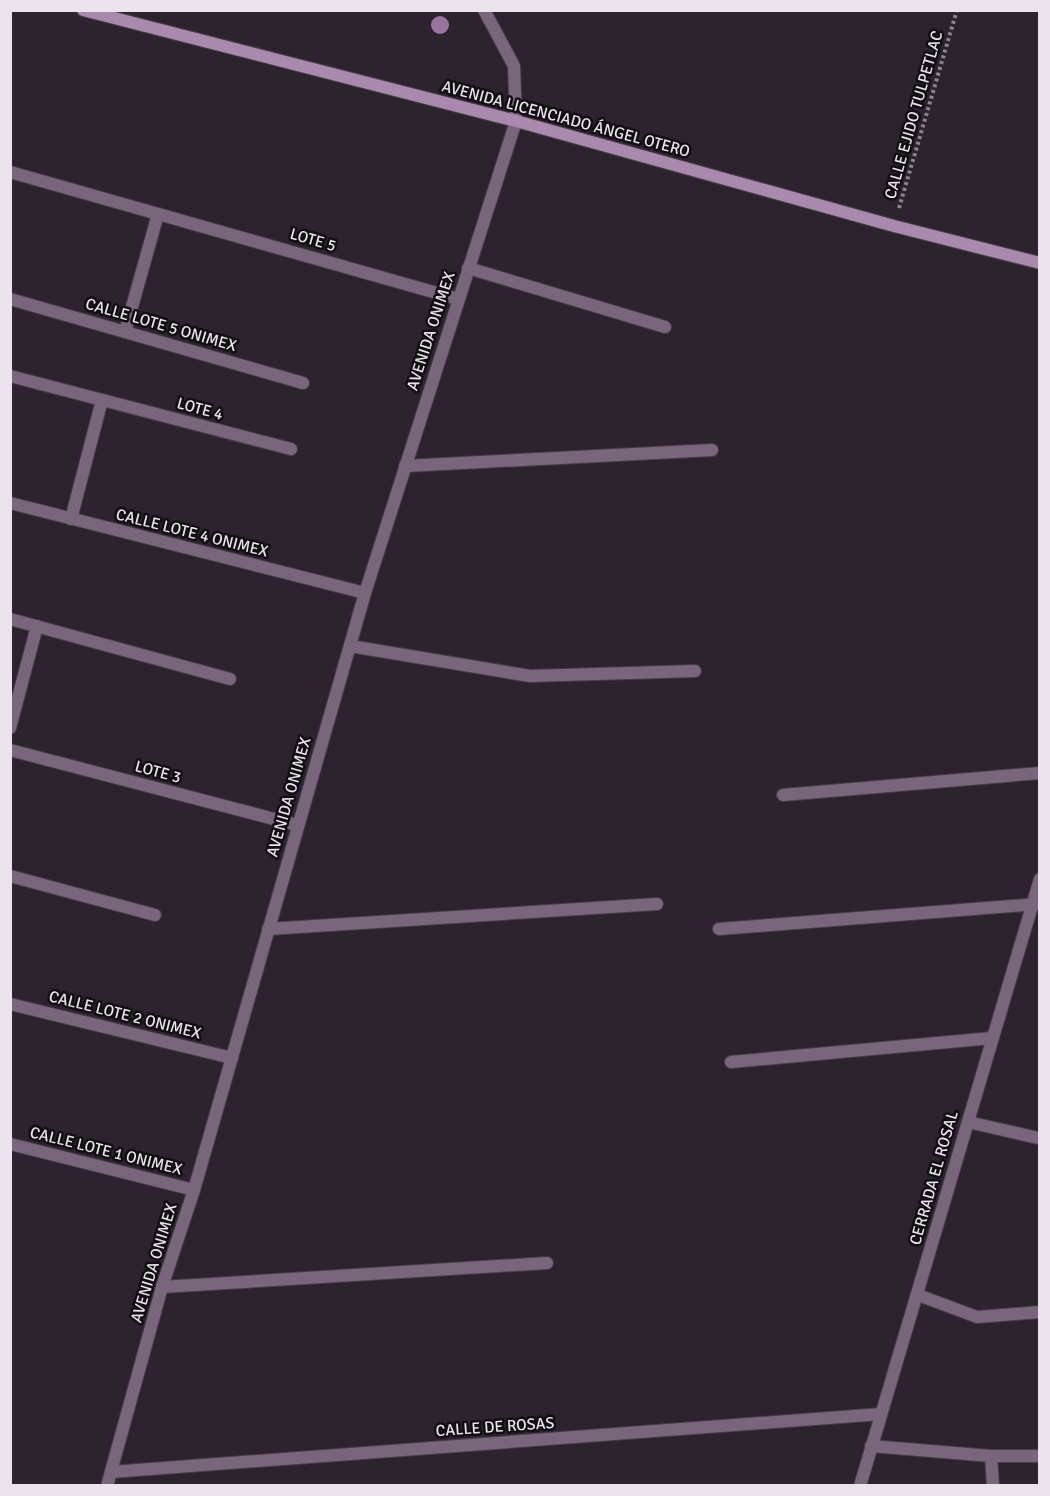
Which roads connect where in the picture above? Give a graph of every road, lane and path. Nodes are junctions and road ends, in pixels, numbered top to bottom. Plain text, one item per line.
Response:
1 (83, 10) edge
2 (484, 10) edge
3 (957, 10) edge
4 (516, 121) junction
5 (10, 172) edge
6 (158, 214) junction
7 (894, 226) junction
8 (1040, 263) edge
9 (468, 268) junction
10 (10, 299) edge
11 (458, 299) junction
12 (665, 327) dead end
13 (125, 332) junction
14 (10, 376) edge
15 (303, 383) dead end
16 (102, 400) junction
17 (291, 449) dead end
18 (712, 450) dead end
19 (405, 466) junction
20 (10, 503) edge
21 (72, 519) junction
22 (365, 593) junction
23 (10, 619) edge
24 (37, 626) junction
25 (350, 646) junction
26 (695, 671) dead end
27 (230, 679) dead end
28 (10, 728) edge
29 (10, 750) edge
30 (1040, 773) edge
31 (783, 795) dead end
32 (297, 825) junction
33 (10, 876) edge
34 (1040, 879) edge
35 (657, 904) dead end
36 (1036, 904) edge
37 (155, 915) dead end
38 (268, 929) junction
39 (720, 929) dead end
40 (10, 1004) edge
41 (993, 1038) junction
42 (232, 1058) junction
43 (730, 1062) dead end
44 (968, 1122) junction
45 (1038, 1138) dead end
46 (10, 1144) edge
47 (194, 1190) junction
48 (547, 1263) dead end
49 (162, 1287) junction
50 (918, 1295) junction
51 (1040, 1312) edge
52 (881, 1414) junction
53 (872, 1446) junction
54 (991, 1456) junction
55 (1040, 1456) edge
56 (111, 1473) junction
57 (107, 1485) edge
58 (860, 1485) edge
59 (993, 1485) edge

1 - 4 main road, AVENIDA LICENCIADO ÁNGEL OTERO
2 - 4 street
3 - 7 path, CALLE EJIDO TULPETLAC
4 - 7 main road, AVENIDA LICENCIADO ÁNGEL OTERO
4 - 9 street, AVENIDA ONIMEX
5 - 6 street, LOTE 5
6 - 11 street, LOTE 5
6 - 13 street
7 - 8 main road, AVENIDA LICENCIADO ÁNGEL OTERO
9 - 11 street, AVENIDA ONIMEX
9 - 12 street
10 - 13 street, CALLE LOTE 5 ONIMEX
11 - 19 street, AVENIDA ONIMEX
13 - 15 street, CALLE LOTE 5 ONIMEX
14 - 16 street, LOTE 4
16 - 17 street, LOTE 4
16 - 21 street
18 - 19 street
19 - 22 street, AVENIDA ONIMEX
20 - 21 street, CALLE LOTE 4 ONIMEX
21 - 22 street, CALLE LOTE 4 ONIMEX
22 - 25 street, AVENIDA ONIMEX
23 - 24 street
24 - 27 street
24 - 28 street
25 - 26 street
25 - 32 street, AVENIDA ONIMEX
29 - 32 street, LOTE 3
30 - 31 street
32 - 38 street, AVENIDA ONIMEX
33 - 37 street
34 - 36 street, CERRADA EL ROSAL
35 - 38 street
36 - 39 street
36 - 41 street, CERRADA EL ROSAL
38 - 42 street, AVENIDA ONIMEX
40 - 42 street, CALLE LOTE 2 ONIMEX
41 - 43 street
41 - 44 street, CERRADA EL ROSAL
42 - 47 street, AVENIDA ONIMEX
44 - 45 street
44 - 50 street, CERRADA EL ROSAL
46 - 47 street, CALLE LOTE 1 ONIMEX
47 - 49 street, AVENIDA ONIMEX
48 - 49 street
49 - 56 street, AVENIDA ONIMEX
50 - 51 street
50 - 52 street, CERRADA EL ROSAL
52 - 53 street, CERRADA EL ROSAL
52 - 56 street, CALLE DE ROSAS
53 - 54 street
53 - 58 street, CERRADA EL ROSAL
54 - 55 street
54 - 59 street
56 - 57 street, AVENIDA ONIMEX

